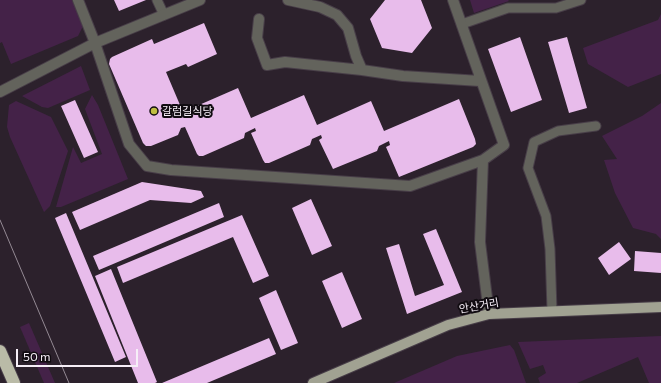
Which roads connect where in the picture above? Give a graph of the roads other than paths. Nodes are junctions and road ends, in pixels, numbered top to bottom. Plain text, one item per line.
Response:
1 (78, 0) edge
2 (157, 0) edge
3 (200, 0) edge
4 (288, 0) edge
5 (453, 0) edge
6 (581, 0) edge
7 (164, 15) junction
8 (259, 19) dead end
9 (462, 24) junction
10 (95, 43) junction
11 (362, 70) junction
12 (480, 82) junction
13 (0, 92) edge
14 (596, 126) dead end
15 (483, 160) junction
16 (661, 307) edge
17 (552, 311) junction
18 (488, 314) junction
19 (0, 351) edge
20 (14, 383) edge
21 (313, 383) edge

1 - 10 street
2 - 7 lane
3 - 7 street
4 - 11 street
5 - 9 street
6 - 9 lane
7 - 10 street
8 - 11 street
9 - 12 street
10 - 13 street
10 - 15 street
11 - 12 street
12 - 15 street
14 - 17 lane
15 - 18 street
16 - 17 main road, 안산거리
17 - 18 main road, 안산거리
18 - 21 main road, 안산거리
19 - 20 highway

